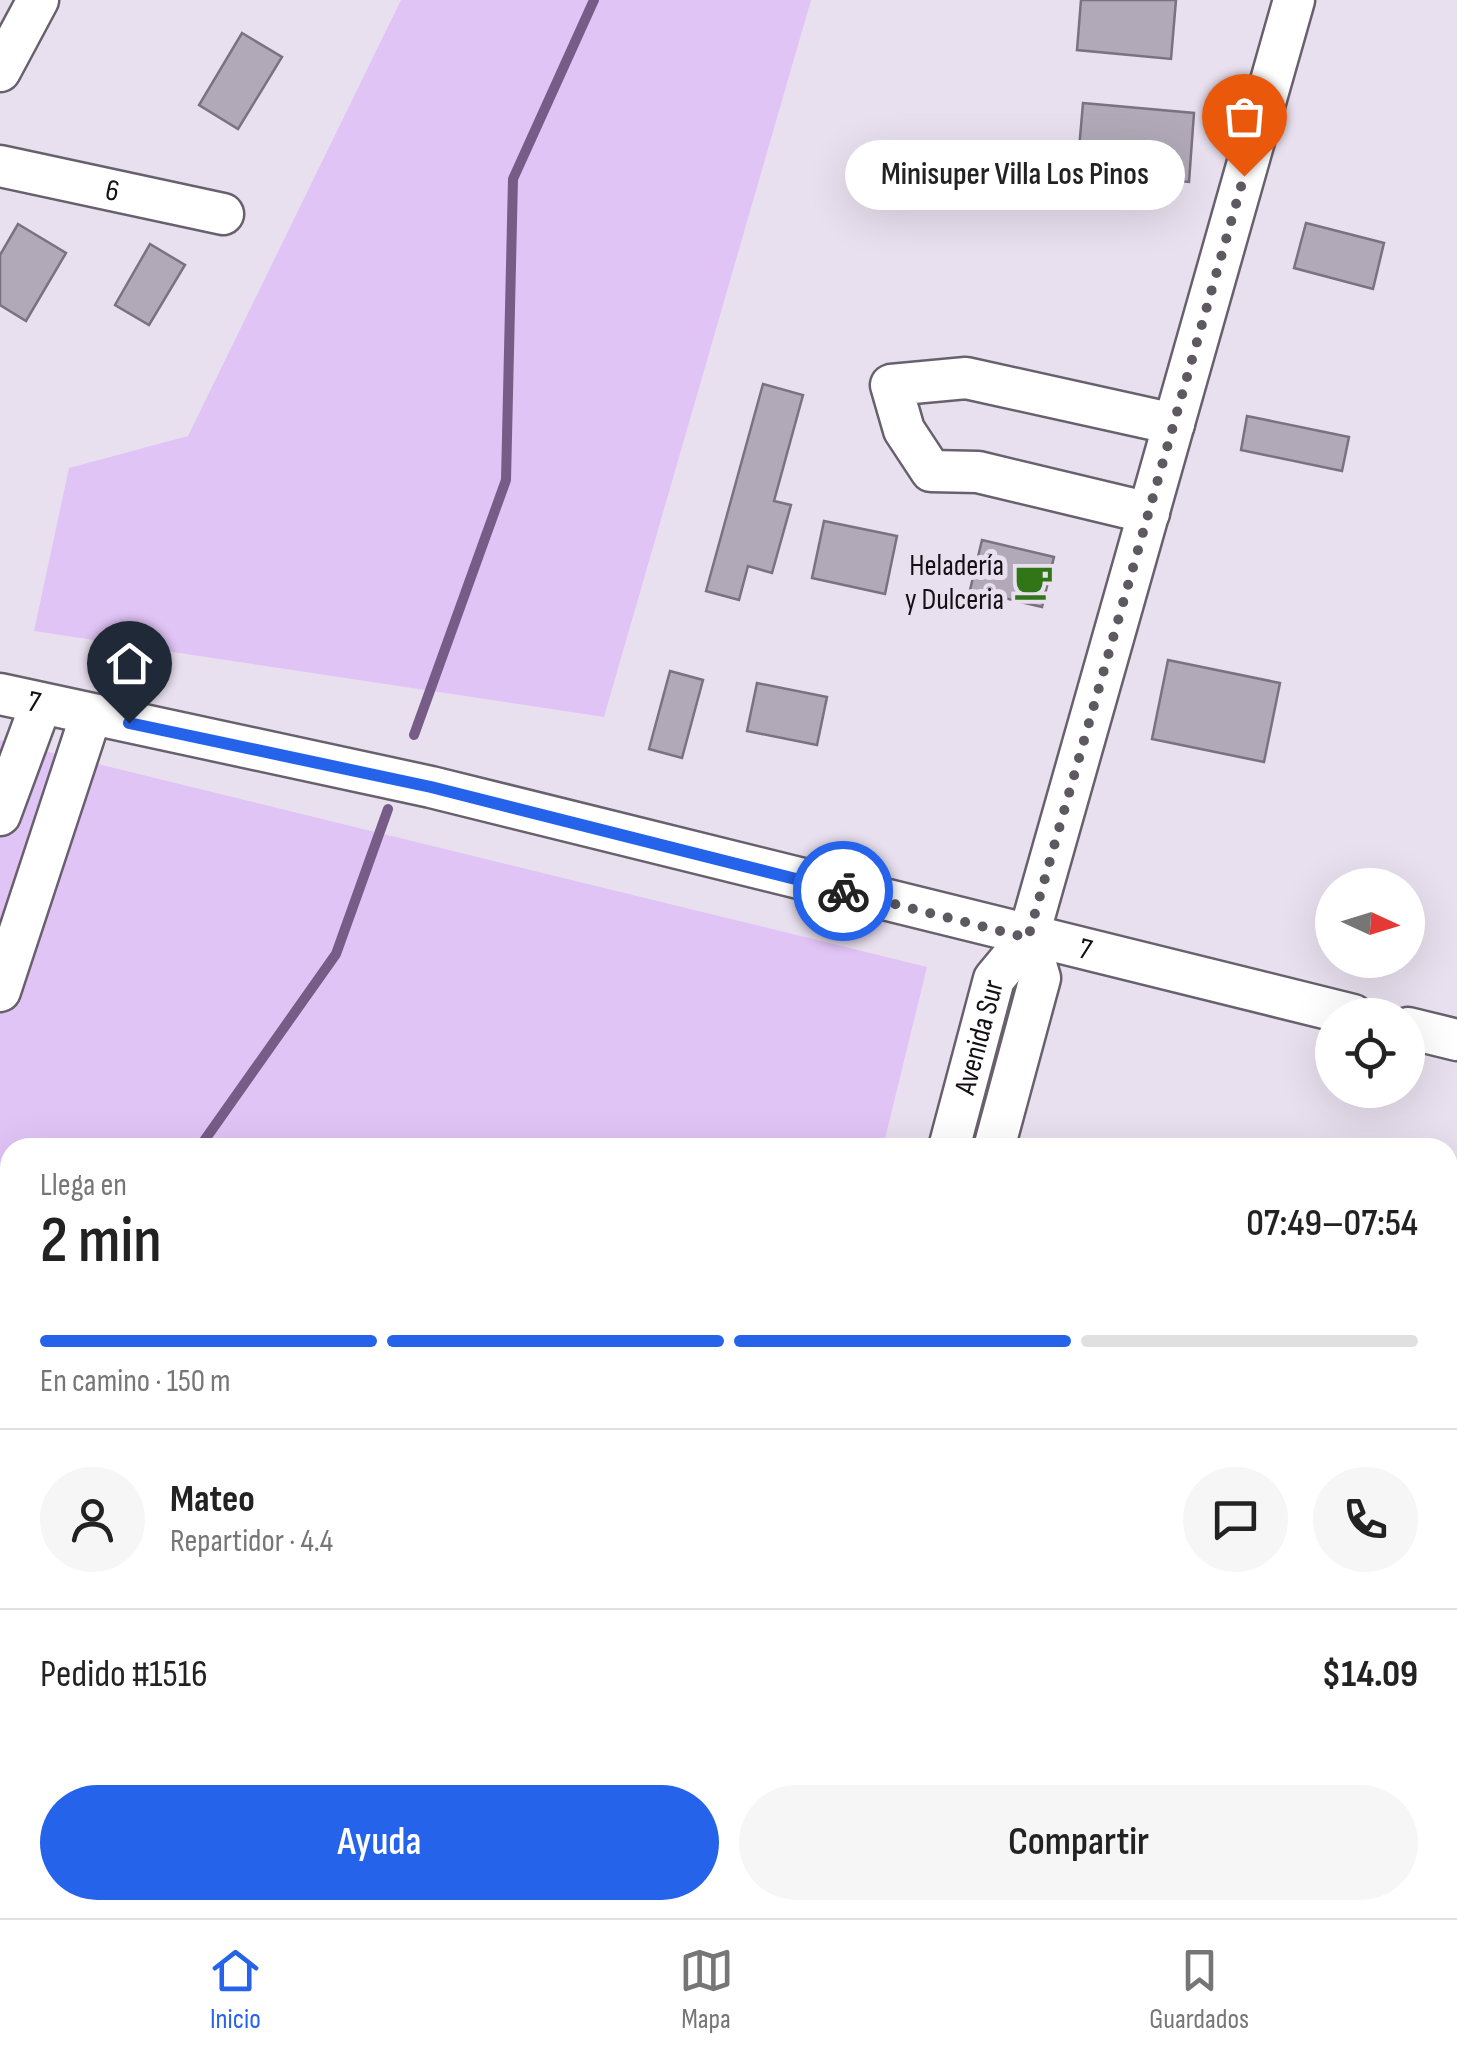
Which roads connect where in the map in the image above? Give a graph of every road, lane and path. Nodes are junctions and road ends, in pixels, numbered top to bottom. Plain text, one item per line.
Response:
1 (38, 0) edge
2 (1294, 0) edge
3 (0, 72) edge
4 (0, 166) edge
5 (223, 214) dead end
6 (1174, 424) junction
7 (1149, 512) junction
8 (0, 694) edge
9 (41, 704) junction
10 (92, 715) junction
11 (0, 815) edge
12 (1028, 938) junction
13 (0, 991) edge
14 (1315, 1006) edge
15 (1425, 1032) edge
16 (1457, 1040) edge
17 (952, 1138) edge
18 (997, 1138) edge

1 - 3 street
2 - 6 street, Avenida Sur
4 - 5 street, 6
6 - 7 street, Avenida Sur
6 - 7 street
7 - 12 street, Avenida Sur
8 - 9 street, 7
9 - 10 street, 7
9 - 11 street
10 - 12 street, 7
10 - 13 street
12 - 14 street, 7
12 - 17 street, Avenida Sur
12 - 18 street, Avenida Sur
15 - 16 street

